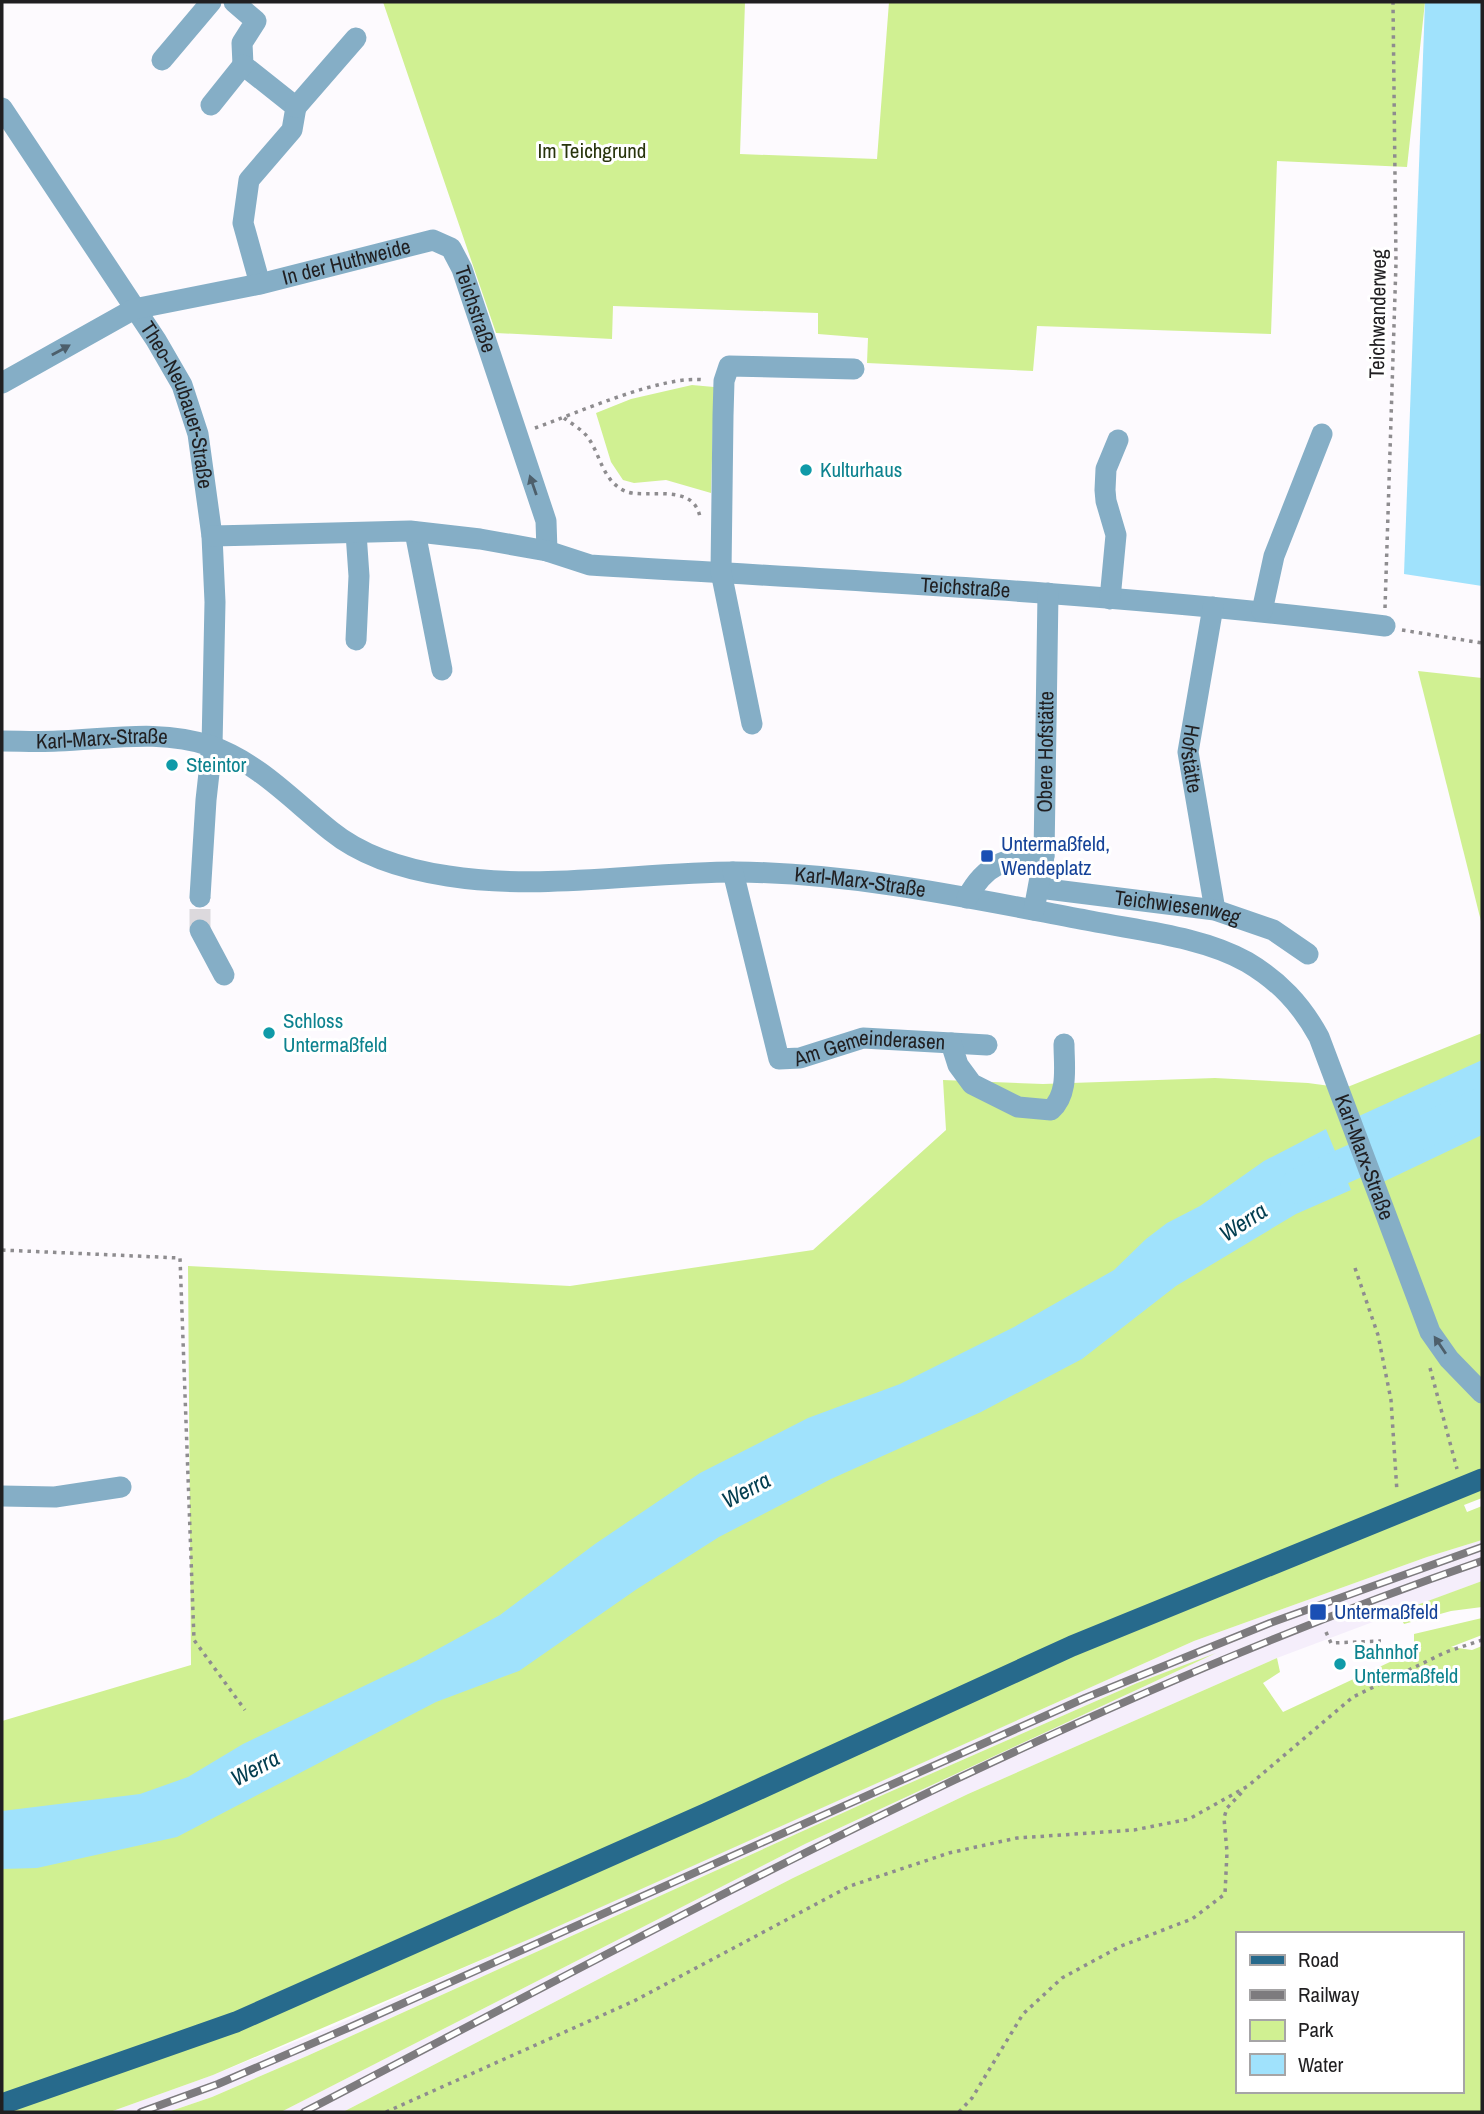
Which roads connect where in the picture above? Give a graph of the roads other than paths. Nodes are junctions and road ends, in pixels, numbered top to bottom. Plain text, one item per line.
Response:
1 (211, 2) edge
2 (234, 2) edge
3 (356, 38) dead end
4 (162, 60) dead end
5 (243, 65) junction
6 (211, 104) dead end
7 (296, 107) junction
8 (2, 108) edge
9 (433, 240) joint
10 (260, 284) junction
11 (134, 309) junction
12 (854, 369) dead end
13 (2, 383) edge
14 (1322, 434) dead end
15 (1118, 440) dead end
16 (415, 532) junction
17 (356, 533) junction
18 (212, 536) junction
19 (547, 551) junction
20 (721, 572) junction
21 (1048, 593) junction
22 (1111, 599) junction
23 (1213, 607) junction
24 (1262, 611) junction
25 (1385, 626) road end
26 (356, 640) dead end
27 (442, 670) dead end
28 (752, 724) dead end
29 (2, 741) edge
30 (212, 747) junction
31 (1044, 856) junction
32 (733, 872) junction
33 (1039, 888) junction
34 (200, 897) tunnel mouth
35 (967, 898) junction
36 (1034, 910) junction
37 (1215, 910) junction
38 (200, 930) tunnel mouth
39 (1308, 954) dead end
40 (224, 975) dead end
41 (951, 1043) junction
42 (1064, 1044) dead end
43 (987, 1045) dead end
44 (1482, 1393) edge
45 (1473, 1483) edge
46 (121, 1487) dead end
47 (2, 1496) edge
48 (2, 2104) edge

1 - 4 street
2 - 5 street
3 - 7 street, In der Huthweide
5 - 6 street
5 - 7 street
7 - 10 street, In der Huthweide
8 - 11 street, Theo-Neubauer-Straße
9 - 10 street, In der Huthweide
19 -> 9 street, Teichstraße
10 - 11 street, In der Huthweide
13 -> 11 street, In der Huthweide
11 - 18 street, Theo-Neubauer-Straße
12 - 20 street
14 - 24 street
15 - 22 street
16 - 17 street, Teichstraße
16 - 19 street, Teichstraße
16 - 27 street
17 - 18 street, Teichstraße
17 - 26 street
18 - 30 street, Theo-Neubauer-Straße
19 - 20 street, Teichstraße
20 - 21 street, Teichstraße
20 - 28 street
21 - 22 street, Teichstraße
21 - 31 street, Obere Hofstätte
22 - 23 street, Teichstraße
23 - 24 street, Teichstraße
23 - 37 street, Hofstätte
24 - 25 street, Teichstraße
29 - 30 street, Karl-Marx-Straße
30 - 32 street, Karl-Marx-Straße
30 - 34 street, Theo-Neubauer-Straße
31 - 33 street, Obere Hofstätte
31 - 35 street
32 - 35 street, Karl-Marx-Straße
32 - 41 street, Am Gemeinderasen
33 - 36 street, Obere Hofstätte
33 - 37 street, Teichwiesenweg
35 - 36 street, Karl-Marx-Straße
44 -> 36 street, Karl-Marx-Straße
37 - 39 street, Teichwiesenweg
38 - 40 street
41 - 42 street
41 - 43 street, Am Gemeinderasen
45 - 48 main road
46 - 47 street

